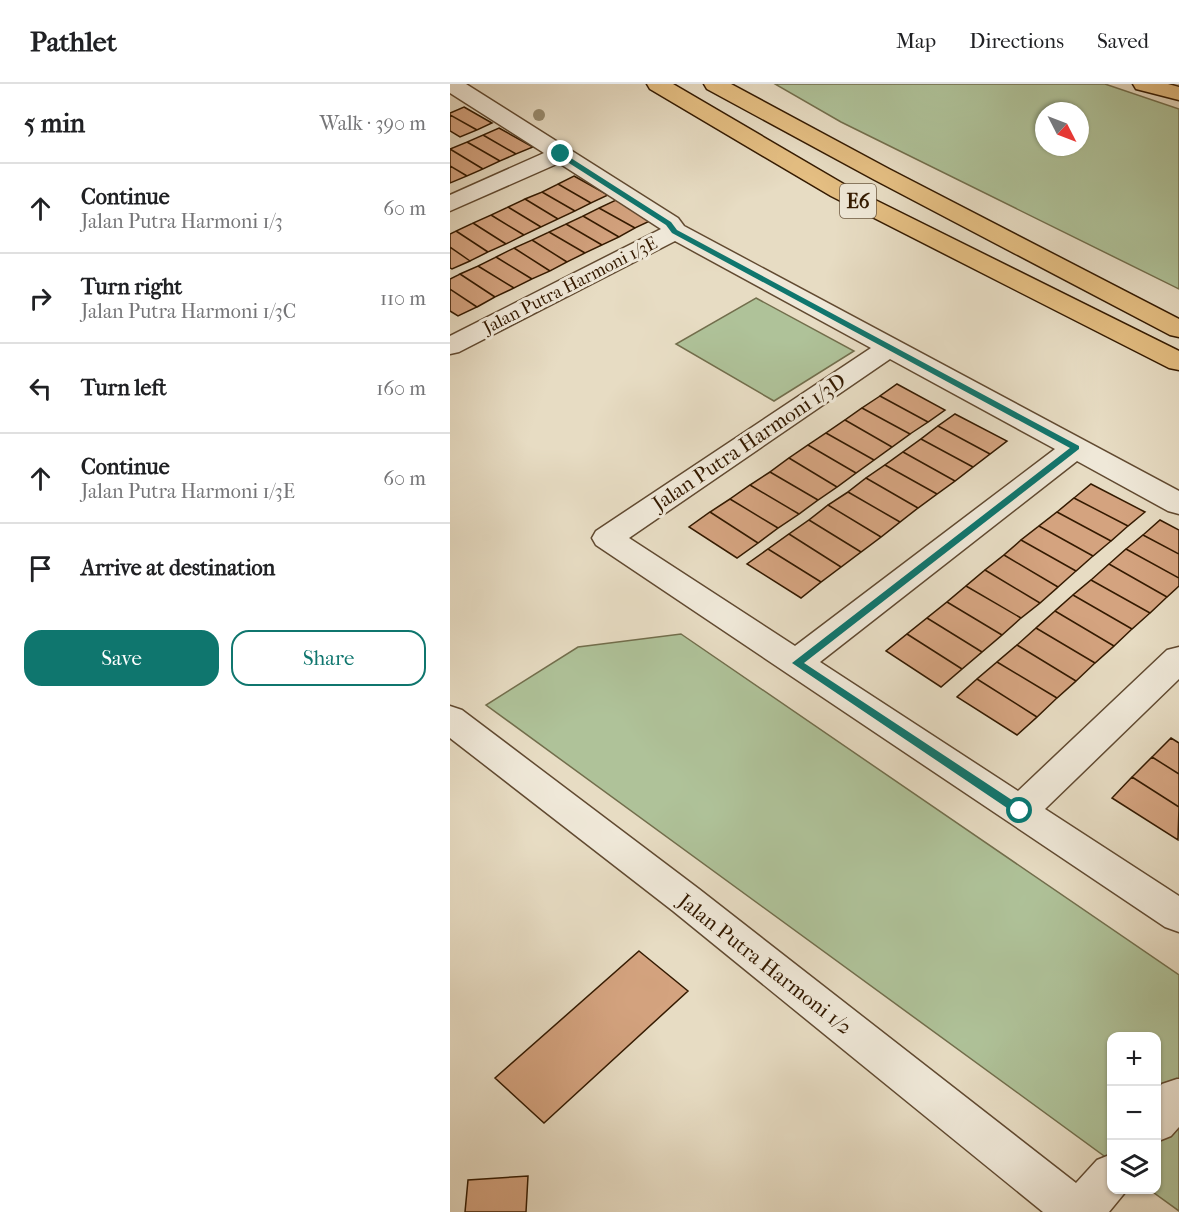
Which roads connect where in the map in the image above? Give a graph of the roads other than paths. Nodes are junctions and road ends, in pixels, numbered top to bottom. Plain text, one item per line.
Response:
1 (658, 84) edge
2 (714, 84) edge
3 (1144, 84) edge
4 (452, 86) edge
5 (1179, 94) edge
6 (561, 154) junction
7 (450, 204) edge
8 (675, 231) junction
9 (1179, 329) edge
10 (450, 346) edge
11 (890, 347) junction
12 (1179, 362) edge
13 (1076, 447) junction
14 (1179, 504) edge
15 (1179, 659) edge
16 (796, 663) junction
17 (450, 719) edge
18 (1020, 811) junction
19 (1179, 916) edge
20 (1107, 1181) edge
21 (1079, 1212) edge

1 - 12 main road, E6
2 - 9 main road, E6
3 - 5 main road
4 - 6 street, Jalan Putra Harmoni 1/3E
6 - 7 street
6 - 8 street, Jalan Putra Harmoni 1/3E
8 - 10 street, Jalan Putra Harmoni 1/3E
8 - 11 street
11 - 13 street
11 - 16 street, Jalan Putra Harmoni 1/3D
13 - 14 street
13 - 16 street
15 - 18 street
16 - 18 street
17 - 21 street, Jalan Putra Harmoni 1/2
18 - 19 street
20 - 21 street

